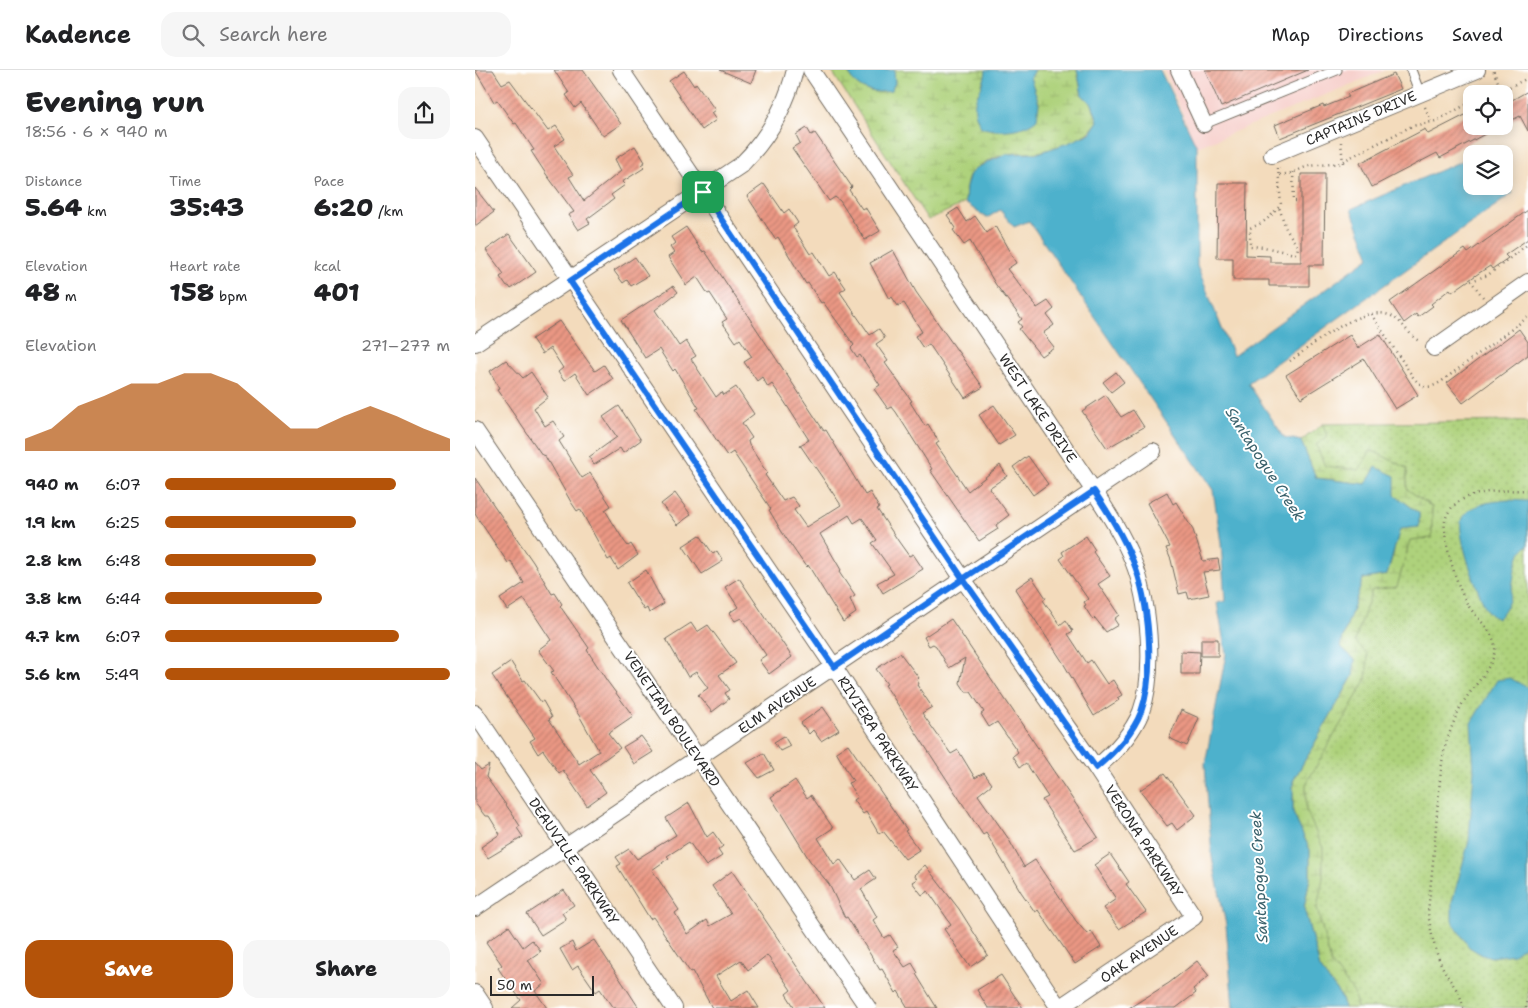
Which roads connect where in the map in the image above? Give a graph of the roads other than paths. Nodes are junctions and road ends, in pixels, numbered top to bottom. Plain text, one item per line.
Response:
1 (621, 70) edge
2 (795, 70) edge
3 (811, 70) edge
4 (1179, 70) edge
5 (1337, 70) edge
6 (1411, 70) edge
7 (1477, 70) edge
8 (1422, 100) junction
9 (1205, 124) joint
10 (475, 138) edge
11 (1272, 155) road end
12 (703, 192) junction
13 (570, 281) junction
14 (1528, 282) edge
15 (475, 344) edge
16 (1434, 348) road end
17 (475, 430) edge
18 (1153, 451) dead end
19 (1094, 491) junction
20 (963, 579) junction
21 (834, 667) junction
22 (475, 713) edge
23 (698, 758) junction
24 (1096, 768) junction
25 (565, 847) junction
26 (475, 908) edge
27 (1194, 917) joint
28 (475, 993) edge
29 (485, 1008) edge
30 (674, 1008) edge
31 (869, 1008) edge
32 (1059, 1008) edge

1 - 12 street, VERONA PARKWAY
2 - 12 street
3 - 19 street, WEST LAKE DRIVE
4 - 9 street
5 - 9 lane
6 - 8 lane
7 - 8 street, CAPTAINS DRIVE
8 - 11 street, CAPTAINS DRIVE
10 - 13 street, RIVIERA PARKWAY
12 - 13 street
12 - 20 street, VERONA PARKWAY
13 - 15 street
13 - 21 street, RIVIERA PARKWAY
14 - 16 street
17 - 23 street, VENETIAN BOULEVARD
18 - 19 street, ELM AVENUE
19 - 20 street, ELM AVENUE
19 - 24 street, WEST LAKE DRIVE
20 - 21 street, ELM AVENUE
20 - 24 street, VERONA PARKWAY
21 - 23 street, ELM AVENUE
21 - 32 street, RIVIERA PARKWAY
22 - 25 street, DEAUVILLE PARKWAY
23 - 25 street, ELM AVENUE
23 - 31 street, VENETIAN BOULEVARD
24 - 27 street, VERONA PARKWAY
25 - 26 street, ELM AVENUE
25 - 30 street, DEAUVILLE PARKWAY
27 - 32 street, OAK AVENUE
28 - 29 street

